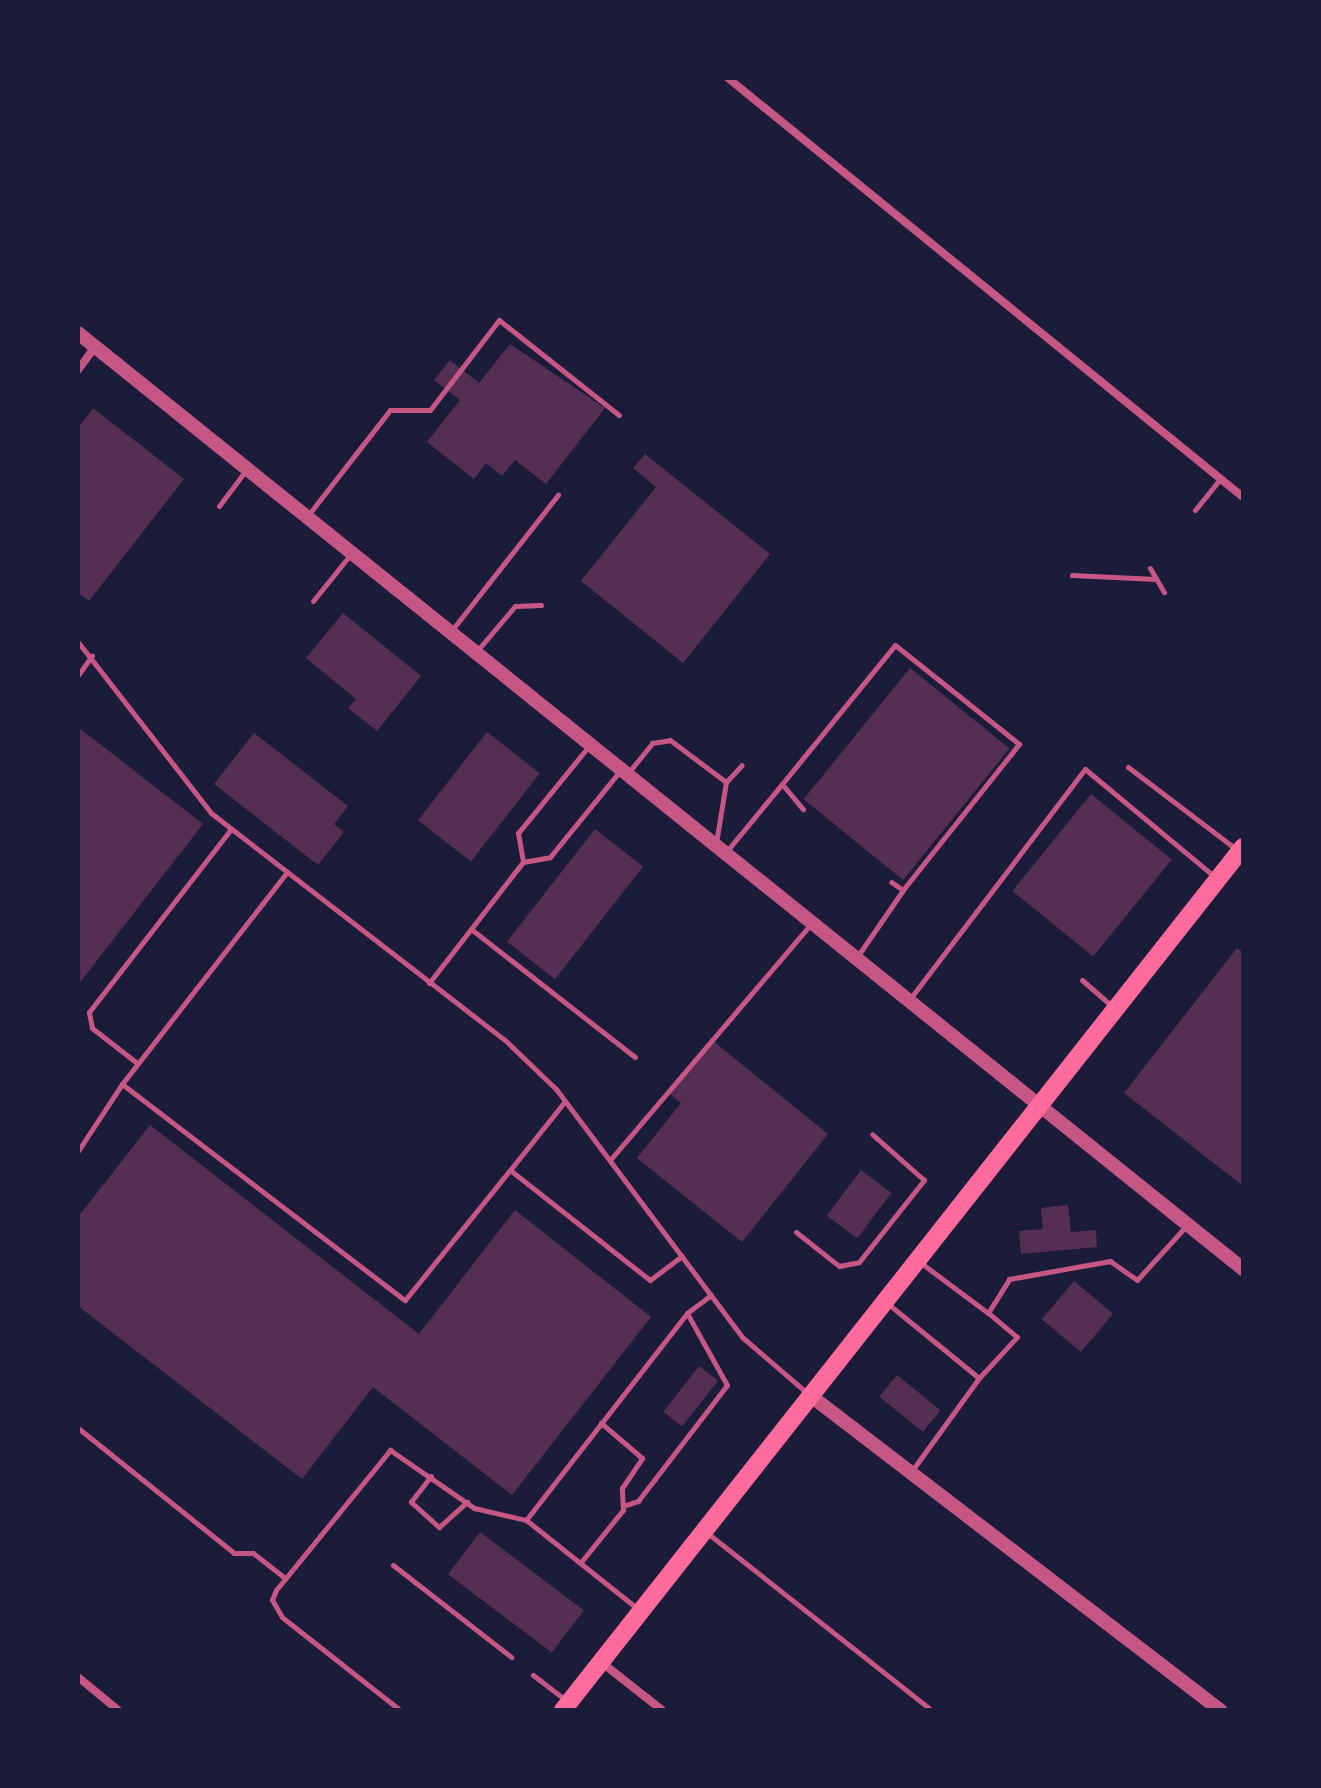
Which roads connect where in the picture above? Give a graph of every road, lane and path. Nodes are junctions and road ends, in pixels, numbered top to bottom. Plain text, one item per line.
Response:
1 (728, 78) edge
2 (78, 333) edge
3 (95, 347) junction
4 (78, 370) edge
5 (619, 415) dead end
6 (246, 470) junction
7 (1221, 478) junction
8 (558, 495) dead end
9 (1243, 497) edge
10 (219, 506) dead end
11 (1195, 510) dead end
12 (306, 518) junction
13 (351, 554) junction
14 (1150, 568) dead end
15 (1072, 575) dead end
16 (1156, 579) junction
17 (1164, 592) dead end
18 (313, 601) dead end
19 (541, 605) dead end
20 (449, 634) junction
21 (78, 642) edge
22 (475, 654) junction
23 (92, 656) junction
24 (78, 675) edge
25 (588, 746) junction
26 (742, 765) dead end
27 (1128, 767) dead end
28 (623, 774) junction
29 (726, 782) junction
30 (782, 784) junction
31 (803, 809) dead end
32 (231, 829) junction
33 (1242, 851) edge
34 (719, 852) junction
35 (523, 862) junction
36 (287, 872) junction
37 (1218, 880) junction
38 (891, 882) dead end
39 (903, 890) junction
40 (810, 925) junction
41 (471, 929) junction
42 (854, 961) junction
43 (1082, 980) dead end
44 (429, 983) junction
45 (906, 1003) junction
46 (1115, 1009) junction
47 (635, 1057) dead end
48 (137, 1063) junction
49 (122, 1084) junction
50 (565, 1101) junction
51 (1039, 1106) junction
52 (78, 1134) edge
53 (872, 1134) dead end
54 (86, 1141) junction
55 (78, 1151) edge
56 (610, 1160) junction
57 (510, 1170) junction
58 (1188, 1224) junction
59 (796, 1232) dead end
60 (682, 1256) junction
61 (918, 1260) junction
62 (1243, 1269) edge
63 (711, 1295) junction
64 (886, 1301) junction
65 (687, 1313) junction
66 (988, 1313) junction
67 (979, 1378) junction
68 (811, 1396) junction
69 (601, 1423) junction
70 (78, 1428) edge
71 (911, 1473) junction
72 (431, 1476) junction
73 (467, 1502) junction
74 (626, 1505) junction
75 (526, 1520) junction
76 (704, 1531) junction
77 (581, 1562) junction
78 (393, 1565) dead end
79 (285, 1578) junction
80 (641, 1611) junction
81 (511, 1657) dead end
82 (601, 1662) junction
83 (533, 1675) dead end
84 (78, 1677) edge
85 (566, 1706) edge
86 (118, 1710) edge
87 (400, 1710) edge
88 (662, 1710) edge
89 (931, 1710) edge
90 (1220, 1710) edge

1 - 7 street
2 - 3 street
3 - 4 street
3 - 6 street
5 - 12 lane
6 - 10 lane
6 - 12 street
7 - 9 street
7 - 11 lane
8 - 20 lane
12 - 13 street
13 - 18 lane
13 - 20 street
14 - 16 lane
15 - 16 lane
16 - 17 lane
19 - 22 lane
20 - 22 street
21 - 23 lane
22 - 25 street
23 - 24 lane
23 - 32 lane
25 - 28 street
25 - 35 lane
26 - 29 lane
27 - 33 lane
28 - 29 lane
28 - 34 street
28 - 35 lane
29 - 34 lane
30 - 31 lane
30 - 34 lane
30 - 39 lane
32 - 36 lane
32 - 48 lane
33 - 37 highway
34 - 40 street
35 - 41 lane
36 - 44 lane
36 - 48 lane
37 - 45 lane
37 - 46 highway
38 - 39 lane
39 - 42 lane
40 - 42 street
40 - 56 lane
41 - 44 lane
41 - 47 lane
42 - 45 street
43 - 46 lane
44 - 50 lane
45 - 51 street
46 - 51 highway
48 - 49 lane
49 - 54 lane
49 - 57 lane
50 - 56 lane
50 - 57 lane
51 - 58 street
51 - 61 highway
52 - 54 lane
53 - 59 lane
54 - 55 lane
56 - 60 lane
57 - 60 lane
58 - 62 street
58 - 66 lane
60 - 63 lane
61 - 64 highway
61 - 66 lane
63 - 65 lane
63 - 68 lane
64 - 67 lane
64 - 68 highway
65 - 69 lane
65 - 74 lane
66 - 67 lane
67 - 71 lane
68 - 71 street
68 - 76 highway
69 - 74 lane
69 - 75 lane
70 - 79 lane
71 - 90 street
72 - 73 lane
72 - 73 lane
72 - 79 lane
73 - 75 lane
74 - 77 lane
75 - 77 lane
76 - 80 highway
76 - 89 lane
77 - 80 lane
78 - 81 lane
79 - 87 lane
80 - 82 highway
82 - 85 highway
82 - 88 street
83 - 85 lane
84 - 86 street

